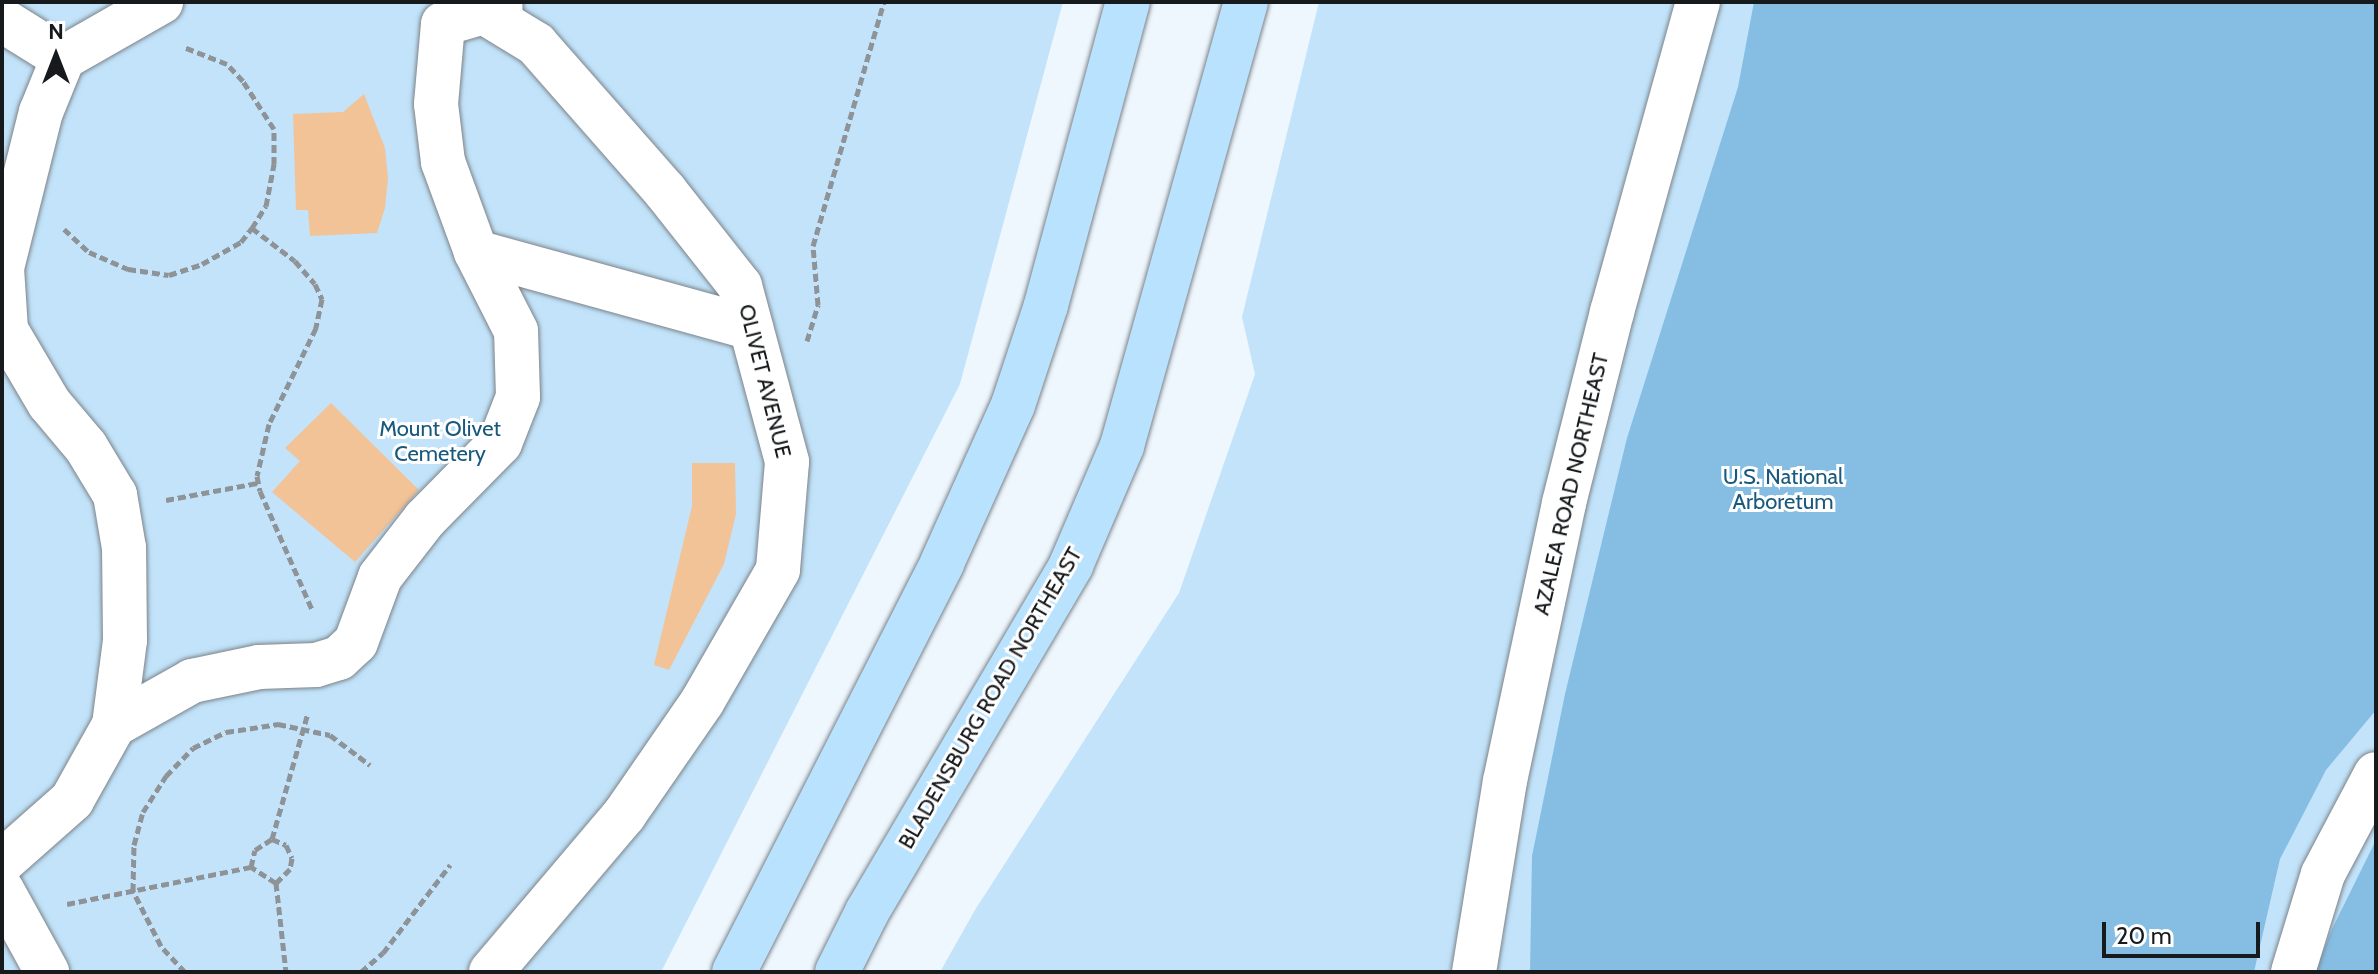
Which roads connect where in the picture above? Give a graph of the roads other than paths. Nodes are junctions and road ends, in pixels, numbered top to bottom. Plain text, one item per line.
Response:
1 (161, 2) edge
2 (1128, 2) edge
3 (1246, 2) edge
4 (1698, 2) edge
5 (490, 5) edge
6 (2, 20) edge
7 (63, 58) junction
8 (476, 252) junction
9 (751, 328) junction
10 (114, 725) junction
11 (2376, 774) edge
12 (2, 862) edge
13 (9, 902) edge
14 (47, 972) edge
15 (491, 972) edge
16 (734, 972) edge
17 (837, 972) edge
18 (1474, 972) edge
19 (2293, 972) edge

1 - 7 street
2 - 16 main road
3 - 17 main road, BLADENSBURG ROAD NORTHEAST
4 - 18 street, AZALEA ROAD NORTHEAST
5 - 8 street
5 - 9 street, OLIVET AVENUE
6 - 7 street
7 - 10 street
8 - 9 street
8 - 10 street
9 - 15 street, OLIVET AVENUE
10 - 12 street
11 - 19 street
13 - 14 street

